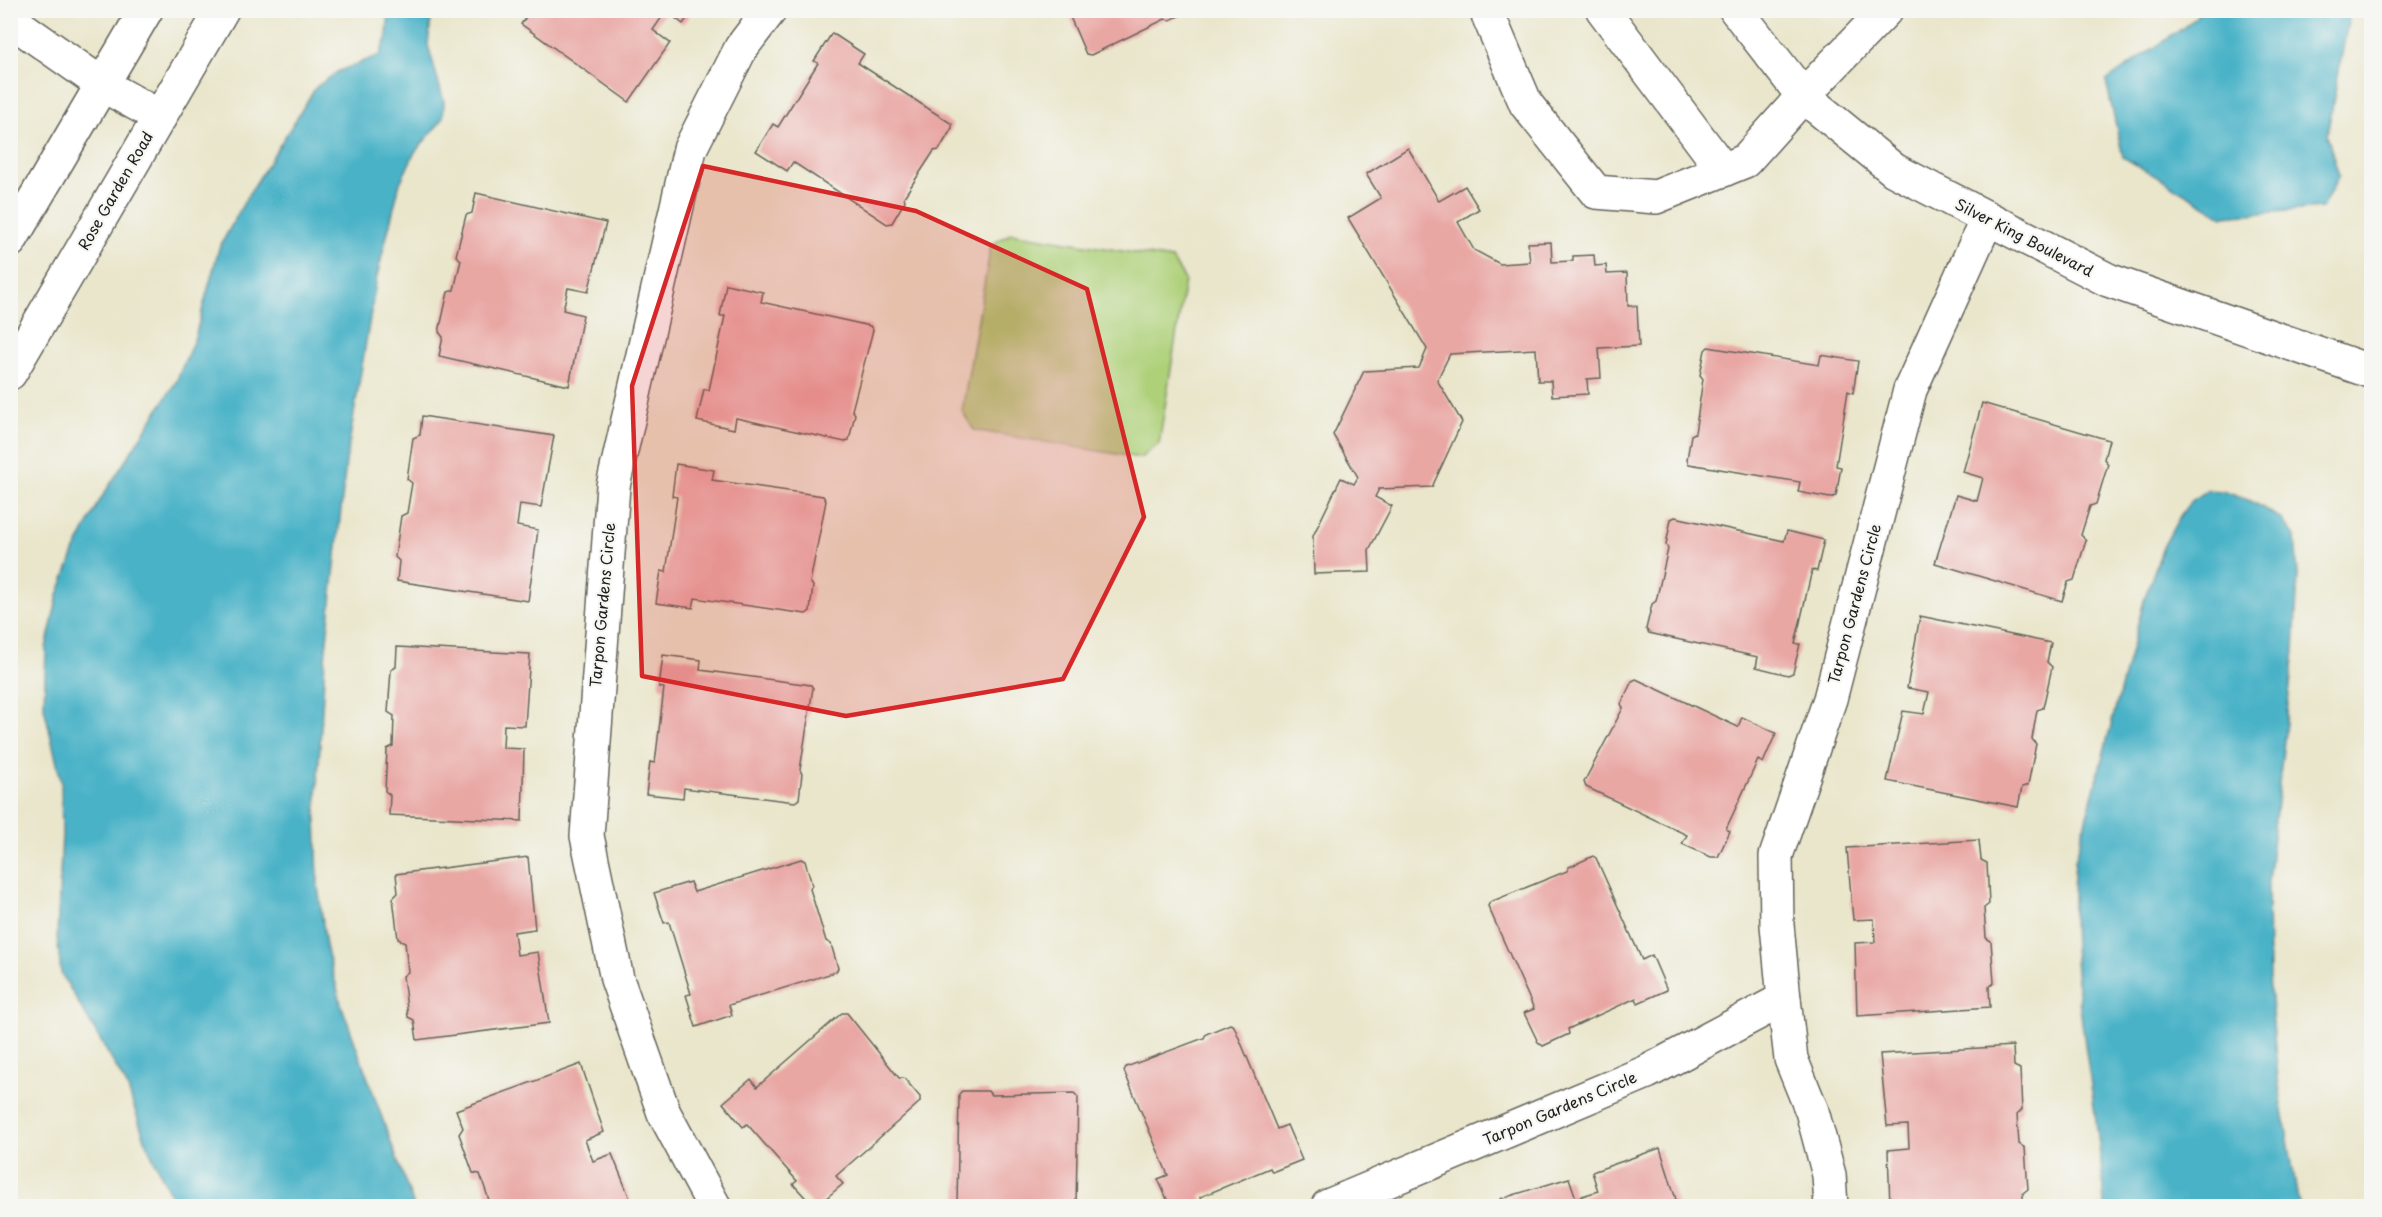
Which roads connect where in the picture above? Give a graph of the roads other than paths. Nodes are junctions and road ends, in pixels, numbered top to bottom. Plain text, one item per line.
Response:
1 (146, 10) edge
2 (222, 10) edge
3 (770, 10) edge
4 (1486, 10) edge
5 (1603, 10) edge
6 (1736, 10) edge
7 (1886, 10) edge
8 (10, 15) edge
9 (103, 85) junction
10 (1803, 96) junction
11 (160, 117) junction
12 (1723, 170) junction
13 (1987, 219) junction
14 (10, 241) edge
15 (2372, 372) edge
16 (10, 373) edge
17 (1785, 999) junction
18 (714, 1206) edge
19 (1328, 1206) edge
20 (1831, 1206) edge

1 - 9 street
2 - 11 street, Rose Garden Road
3 - 18 street, Tarpon Gardens Circle
4 - 12 street
5 - 12 street
6 - 10 street, Silver King Boulevard
7 - 10 street
8 - 9 street
9 - 11 street
9 - 14 street
10 - 12 street
10 - 13 street, Silver King Boulevard
11 - 16 street, Rose Garden Road
13 - 15 street, Silver King Boulevard
13 - 17 street, Tarpon Gardens Circle
17 - 19 street, Tarpon Gardens Circle
17 - 20 street, Tarpon Gardens Circle

